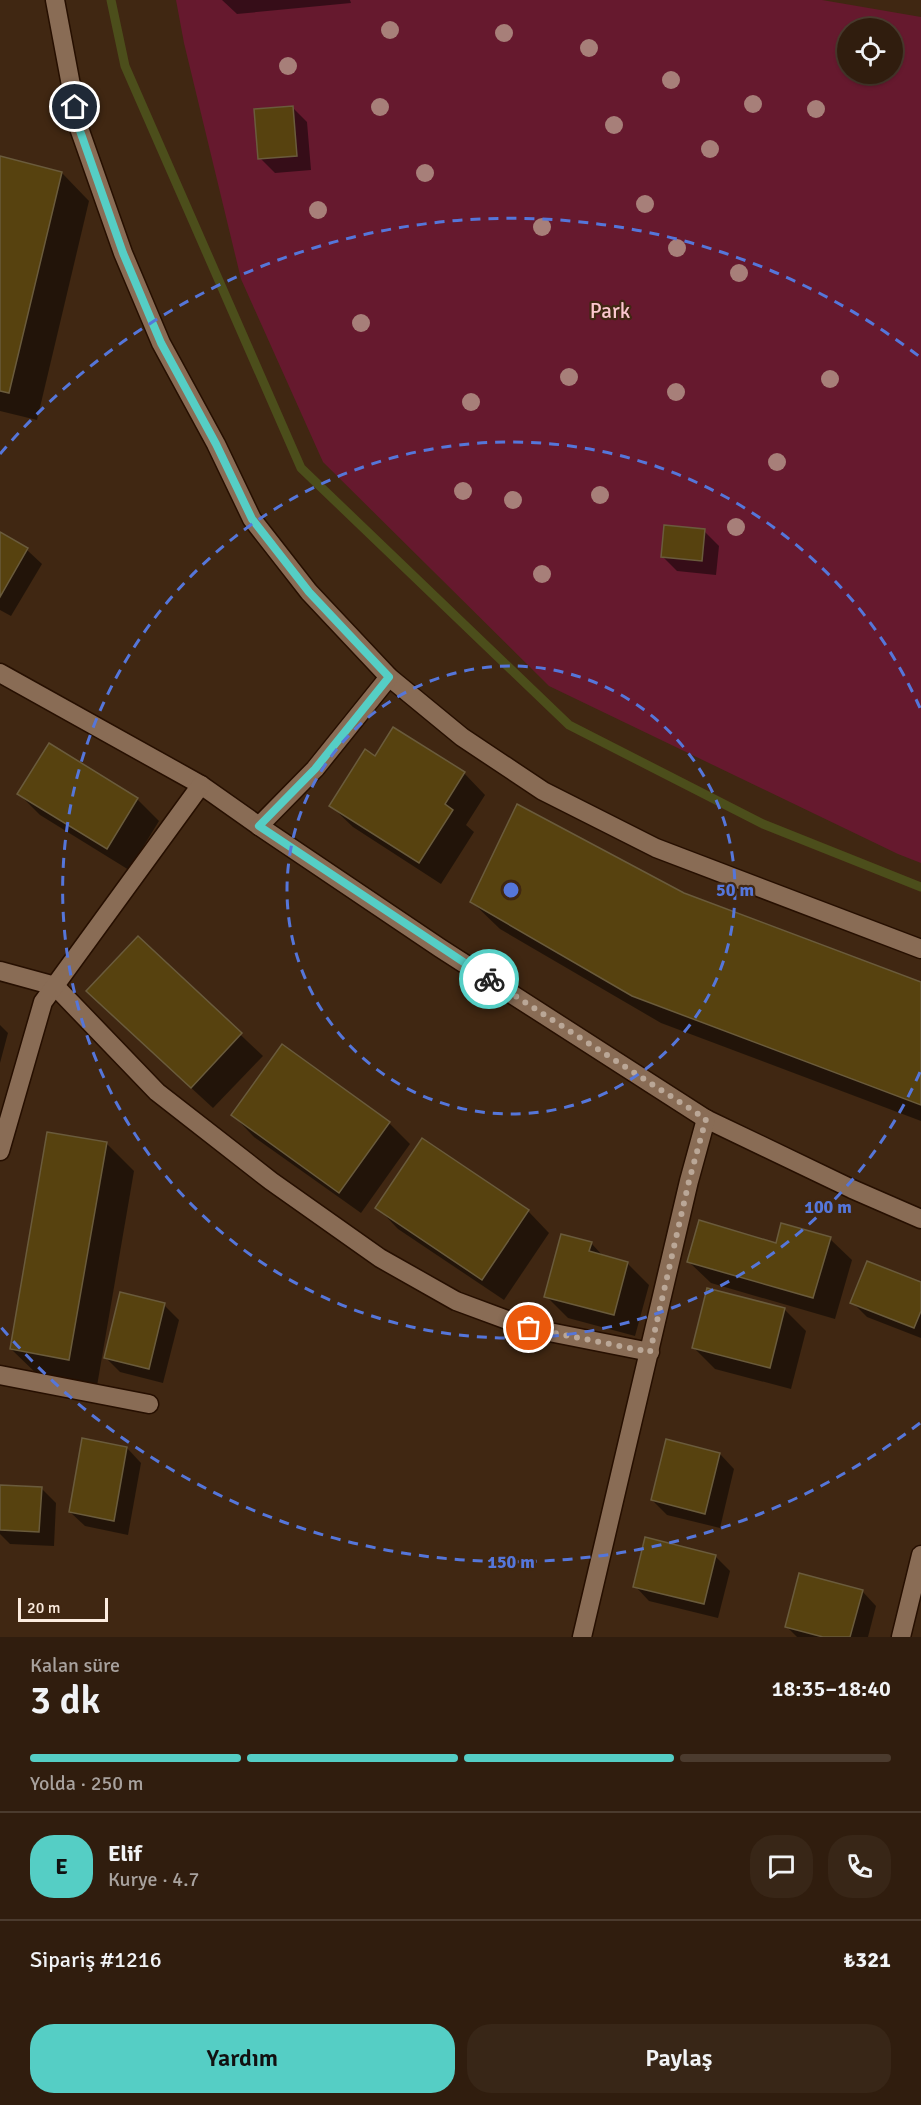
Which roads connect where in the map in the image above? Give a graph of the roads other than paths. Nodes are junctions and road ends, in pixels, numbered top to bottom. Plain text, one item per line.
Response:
1 (55, 0) edge
2 (0, 673) edge
3 (389, 677) junction
4 (201, 785) junction
5 (259, 826) junction
6 (921, 949) edge
7 (0, 971) edge
8 (55, 986) junction
9 (706, 1119) junction
10 (0, 1151) edge
11 (921, 1219) edge
12 (650, 1352) junction
13 (0, 1375) edge
14 (149, 1404) dead end
15 (921, 1555) edge
16 (582, 1637) edge
17 (901, 1637) edge

1 - 3 street
2 - 4 street
3 - 5 street
3 - 6 street
4 - 5 street
4 - 8 street
5 - 9 street
7 - 8 street
8 - 10 street
8 - 12 street
9 - 11 street
9 - 12 street
12 - 16 street
13 - 14 street
15 - 17 street

